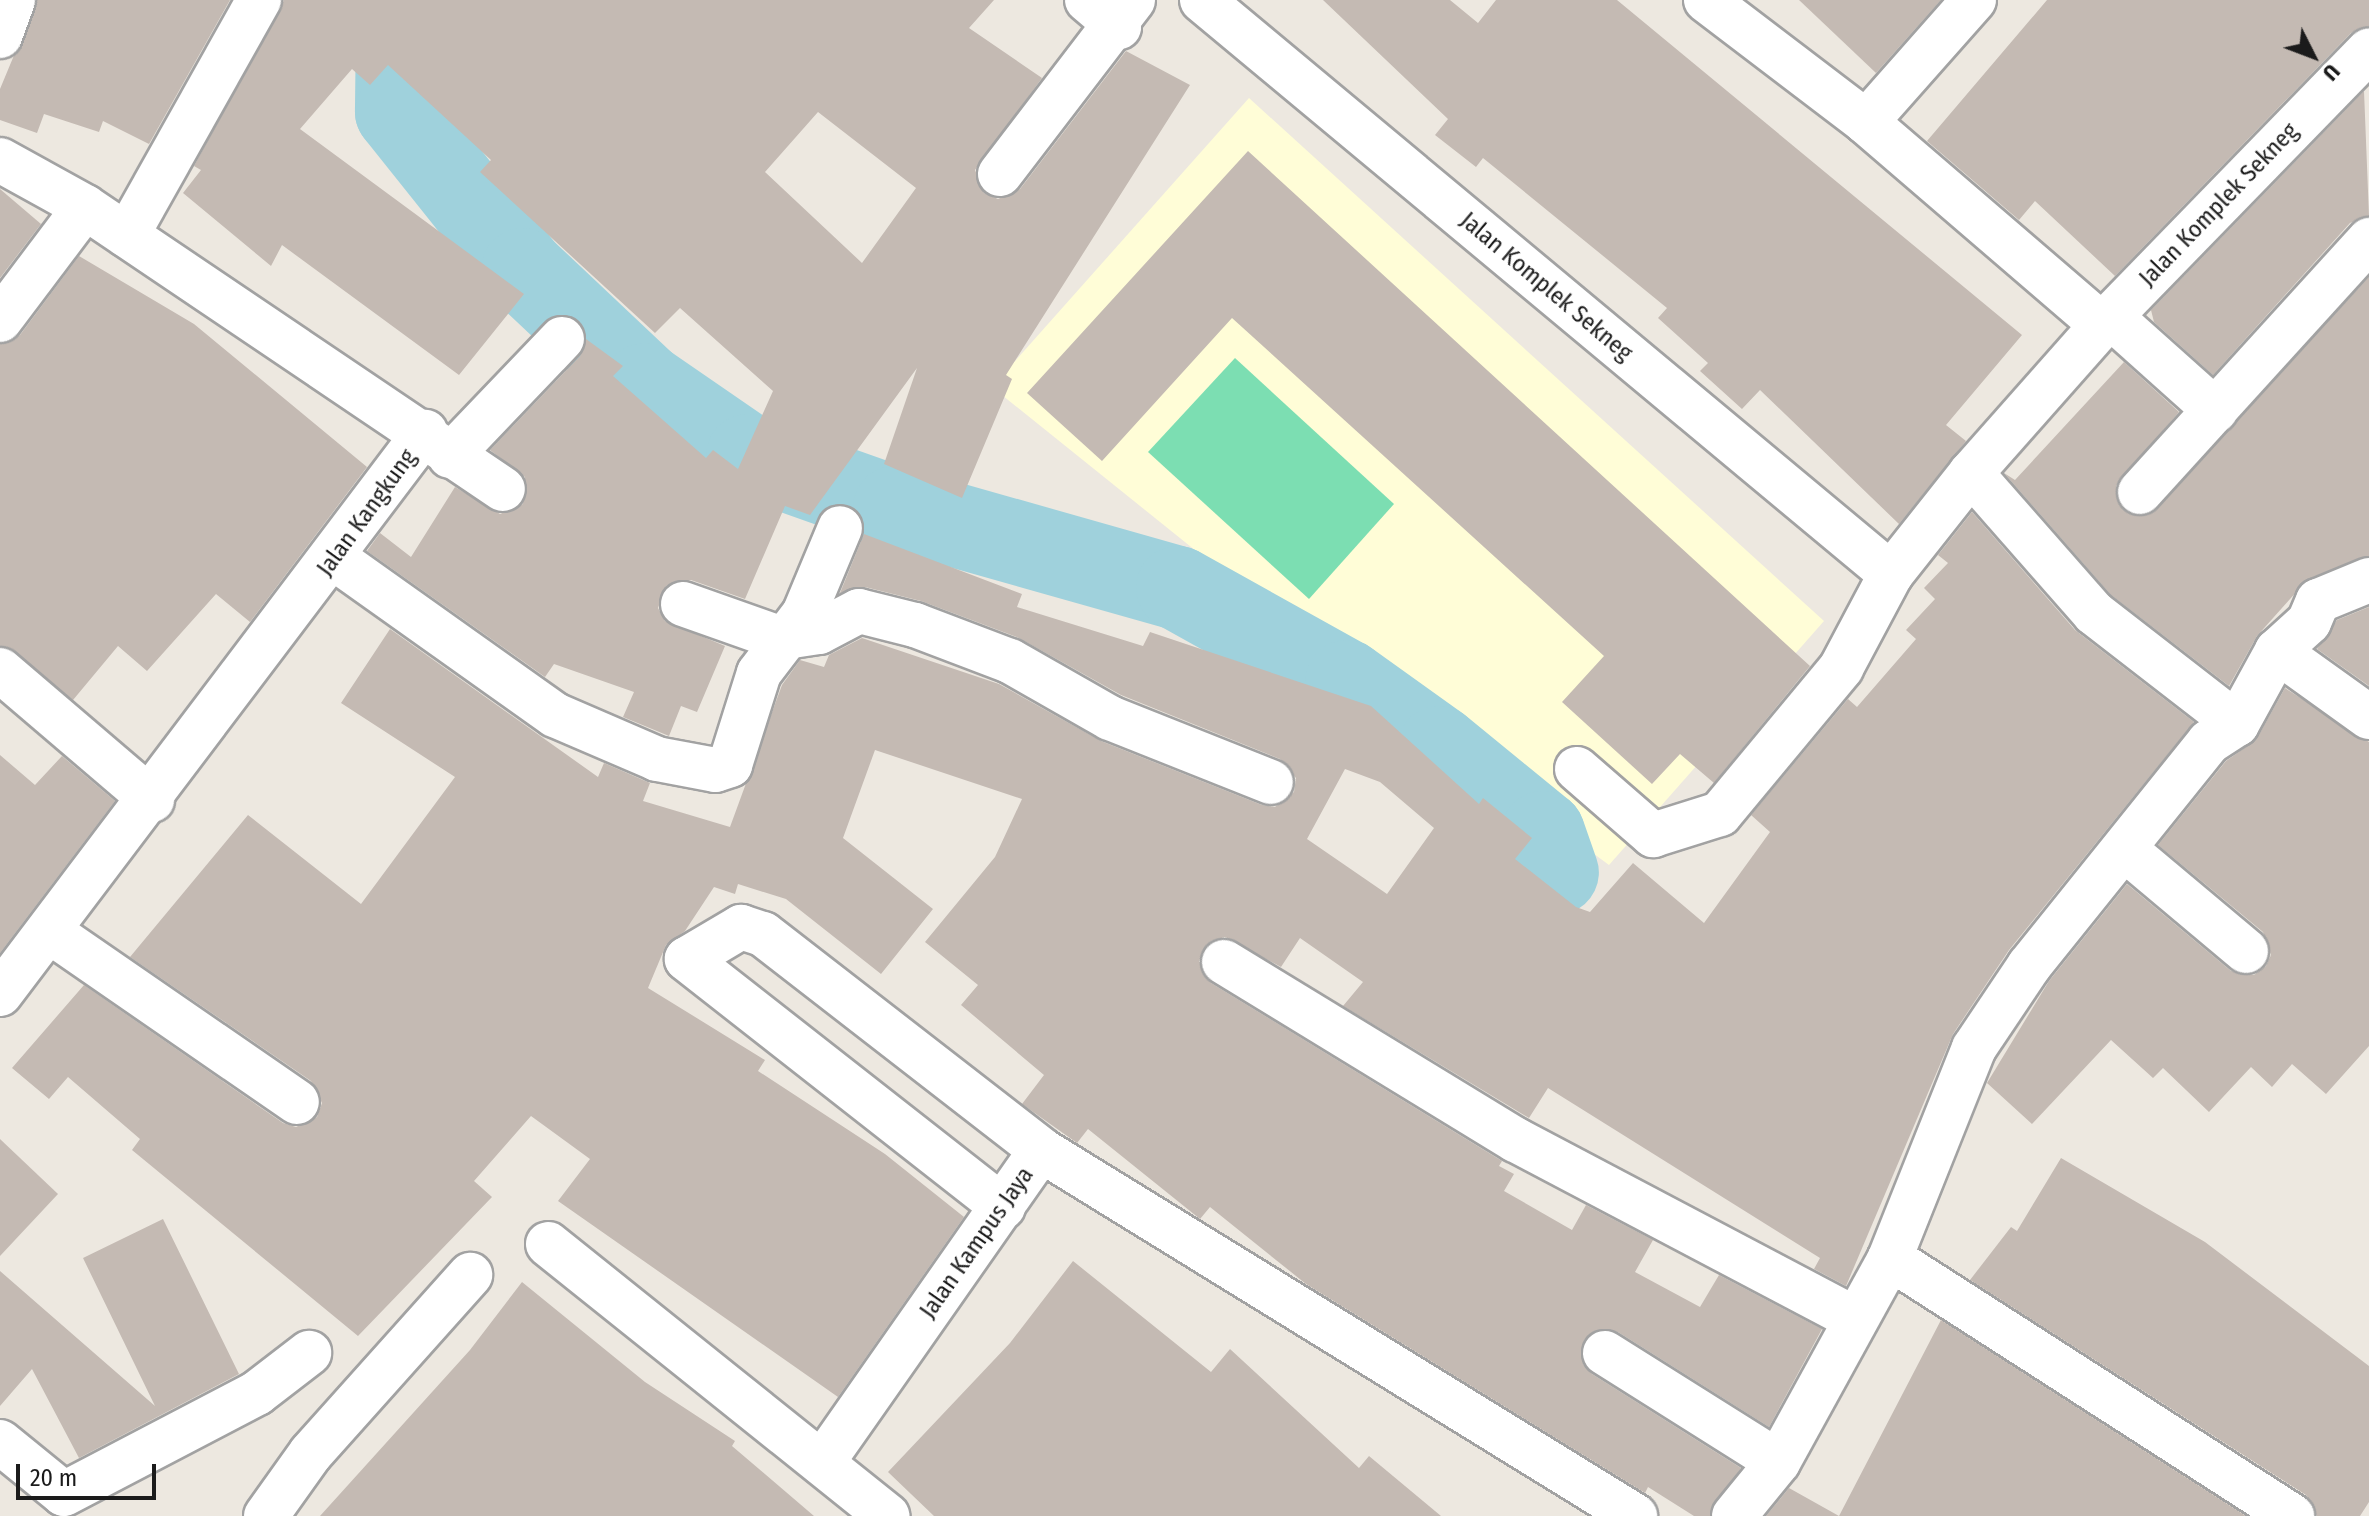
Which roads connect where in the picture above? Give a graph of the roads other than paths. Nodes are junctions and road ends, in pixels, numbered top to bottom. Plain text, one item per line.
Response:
1 (13, 0) edge
2 (259, 0) edge
3 (1202, 0) edge
4 (1706, 0) edge
5 (1974, 0) edge
6 (1113, 9) edge
7 (0, 36) edge
8 (2366, 60) edge
9 (1866, 122) junction
10 (0, 160) edge
11 (1000, 174) dead end
12 (85, 207) junction
13 (127, 235) junction
14 (2369, 240) edge
15 (0, 320) edge
16 (2106, 321) junction
17 (562, 339) dead end
18 (2215, 410) junction
19 (438, 444) junction
20 (1971, 473) junction
21 (503, 489) dead end
22 (2140, 492) dead end
23 (840, 528) dead end
24 (334, 558) junction
25 (1891, 574) junction
26 (2369, 580) edge
27 (683, 604) dead end
28 (779, 638) junction
29 (2277, 651) junction
30 (0, 670) edge
31 (2369, 717) edge
32 (2237, 724) junction
33 (1577, 769) dead end
34 (1271, 782) dead end
35 (152, 800) junction
36 (2128, 852) junction
37 (49, 931) junction
38 (2246, 951) dead end
39 (1224, 962) dead end
40 (0, 994) edge
41 (297, 1102) dead end
42 (1041, 1150) junction
43 (1003, 1207) junction
44 (548, 1244) dead end
45 (1890, 1258) junction
46 (470, 1275) dead end
47 (1856, 1319) junction
48 (309, 1353) dead end
49 (1605, 1353) dead end
50 (0, 1442) edge
51 (1778, 1462) junction
52 (822, 1463) junction
53 (76, 1505) edge
54 (266, 1516) edge
55 (888, 1516) edge
56 (1635, 1516) edge
57 (1734, 1516) edge
58 (2292, 1516) edge

1 - 7 street
2 - 13 street
3 - 25 street, Jalan Komplek Sekneg
4 - 9 street
5 - 9 street
6 - 11 street
8 - 16 street, Jalan Komplek Sekneg
9 - 16 street
10 - 12 street, Jalan Kangkung
12 - 13 street, Jalan Kangkung
12 - 15 street
13 - 19 street, Jalan Kangkung
14 - 18 street
16 - 18 street
16 - 20 street, Jalan Komplek Sekneg
17 - 19 street
18 - 22 street
19 - 21 street
19 - 24 street, Jalan Kangkung
20 - 25 street, Jalan Komplek Sekneg
20 - 32 street
23 - 28 street
24 - 28 street
24 - 35 street, Jalan Kangkung
25 - 33 street, Jalan Komplek Sekneg
26 - 29 street
27 - 28 street
28 - 34 street
29 - 31 street
29 - 32 street
30 - 35 street
32 - 36 street
35 - 37 street, Jalan Kangkung
36 - 38 street
36 - 45 street
37 - 40 street, Jalan Kangkung
37 - 41 street
39 - 47 street
42 - 43 street, Jalan Kampus Jaya
42 - 43 street
42 - 56 street, Jalan Kampus Jaya
43 - 52 street, Jalan Kampus Jaya
44 - 52 street
45 - 47 street
45 - 58 street
46 - 54 street
47 - 51 street
48 - 53 street
49 - 51 street
50 - 53 street
51 - 57 street
52 - 55 street

